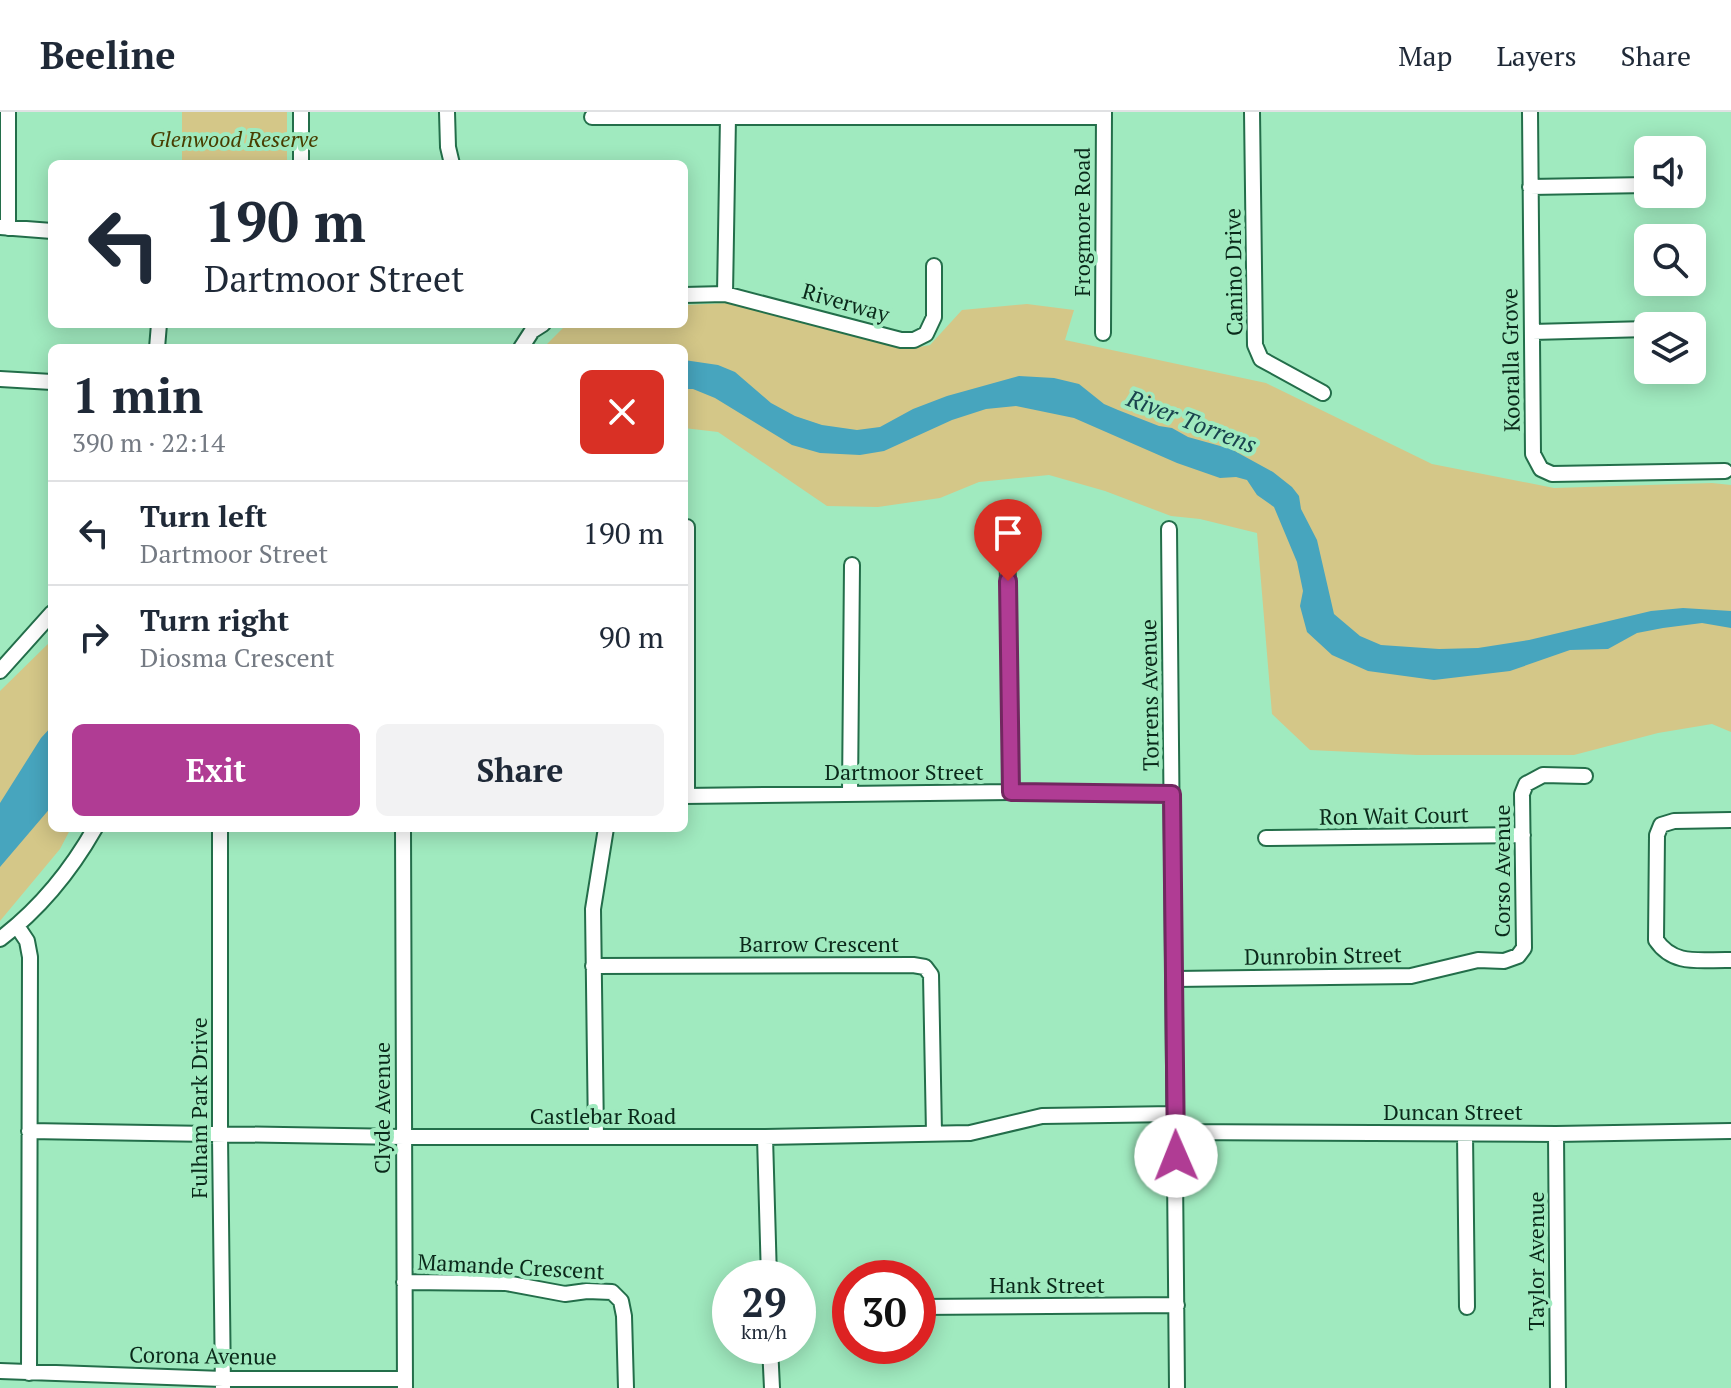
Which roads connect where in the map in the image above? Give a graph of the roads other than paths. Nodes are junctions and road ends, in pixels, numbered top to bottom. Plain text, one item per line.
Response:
1 (8, 112) edge
2 (301, 112) edge
3 (447, 112) edge
4 (1252, 112) edge
5 (1530, 112) edge
6 (691, 115) edge
7 (1104, 115) edge
8 (592, 117) dead end
9 (728, 117) junction
10 (301, 160) edge
11 (451, 160) edge
12 (1634, 185) edge
13 (1530, 187) junction
14 (4, 228) edge
15 (48, 231) edge
16 (934, 266) dead end
17 (725, 294) junction
18 (688, 295) edge
19 (537, 328) edge
20 (1634, 329) edge
21 (1532, 332) junction
22 (1103, 333) dead end
23 (524, 344) edge
24 (0, 379) edge
25 (48, 382) edge
26 (1323, 393) dead end
27 (1725, 471) dead end
28 (1007, 521) dead end
29 (1169, 529) dead end
30 (852, 565) dead end
31 (48, 617) edge
32 (0, 671) edge
33 (1585, 776) dead end
34 (1011, 792) junction
35 (850, 793) junction
36 (1172, 794) junction
37 (688, 796) edge
38 (1731, 820) edge
39 (93, 832) edge
40 (220, 832) edge
41 (403, 832) edge
42 (605, 832) edge
43 (1523, 835) junction
44 (1266, 838) dead end
45 (17, 926) junction
46 (0, 939) edge
47 (1518, 956) joint
48 (1731, 960) edge
49 (593, 966) junction
50 (1175, 979) junction
51 (1175, 1114) junction
52 (29, 1131) junction
53 (1731, 1131) edge
54 (1175, 1132) junction
55 (934, 1133) junction
56 (1465, 1134) junction
57 (1556, 1134) junction
58 (220, 1136) junction
59 (596, 1136) junction
60 (403, 1137) junction
61 (765, 1137) junction
62 (768, 1260) edge
63 (404, 1282) junction
64 (1177, 1305) junction
65 (936, 1307) edge
66 (1467, 1307) dead end
67 (771, 1364) edge
68 (0, 1371) edge
69 (29, 1373) junction
70 (405, 1383) edge
71 (223, 1384) edge
72 (626, 1388) edge
73 (772, 1388) edge
74 (1177, 1388) edge
75 (1558, 1388) edge

1 - 14 street
2 - 10 street
3 - 11 street
4 - 26 street, Canino Drive
5 - 13 street, Kooralla Grove
6 - 8 street
6 - 9 street
7 - 9 street
7 - 22 street, Frogmore Road
9 - 17 street
12 - 13 street
13 - 21 street, Kooralla Grove
14 - 15 street
16 - 17 street, Riverway
17 - 18 street, Riverway
19 - 23 street
20 - 21 street
21 - 27 street, Kooralla Grove
24 - 25 street
28 - 34 street
29 - 36 street, Torrens Avenue
30 - 35 street
31 - 32 street
33 - 43 street, Corso Avenue
34 - 35 street, Dartmoor Street
34 - 36 street, Dartmoor Street
35 - 37 street, Dartmoor Street
36 - 50 street, Torrens Avenue
38 - 48 street
39 - 45 street
40 - 58 street, Fulham Park Drive
41 - 60 street, Clyde Avenue
42 - 49 street
43 - 44 street, Ron Wait Court
43 - 47 street, Corso Avenue
45 - 46 street
45 - 52 street
47 - 50 street, Dunrobin Street
49 - 55 street, Barrow Crescent
49 - 59 street
50 - 51 street, Torrens Avenue
51 - 54 street, Torrens Avenue
51 - 55 street, Castlebar Road
52 - 58 street, Castlebar Road
52 - 69 street
53 - 57 street, Duncan Street
54 - 56 street, Duncan Street
54 - 64 street, Torrens Avenue
55 - 61 street, Castlebar Road
56 - 57 street, Duncan Street
56 - 66 street
57 - 75 street, Taylor Avenue
58 - 60 street, Castlebar Road
58 - 71 street, Fulham Park Drive
59 - 60 street, Castlebar Road
59 - 61 street, Castlebar Road
60 - 63 street, Clyde Avenue
61 - 62 street
63 - 70 street, Clyde Avenue
63 - 72 street, Mamande Crescent
64 - 65 street, Hank Street
64 - 74 street, Torrens Avenue
67 - 73 street
68 - 69 street, Corona Avenue
69 - 71 street, Corona Avenue
70 - 71 street, Corona Avenue

